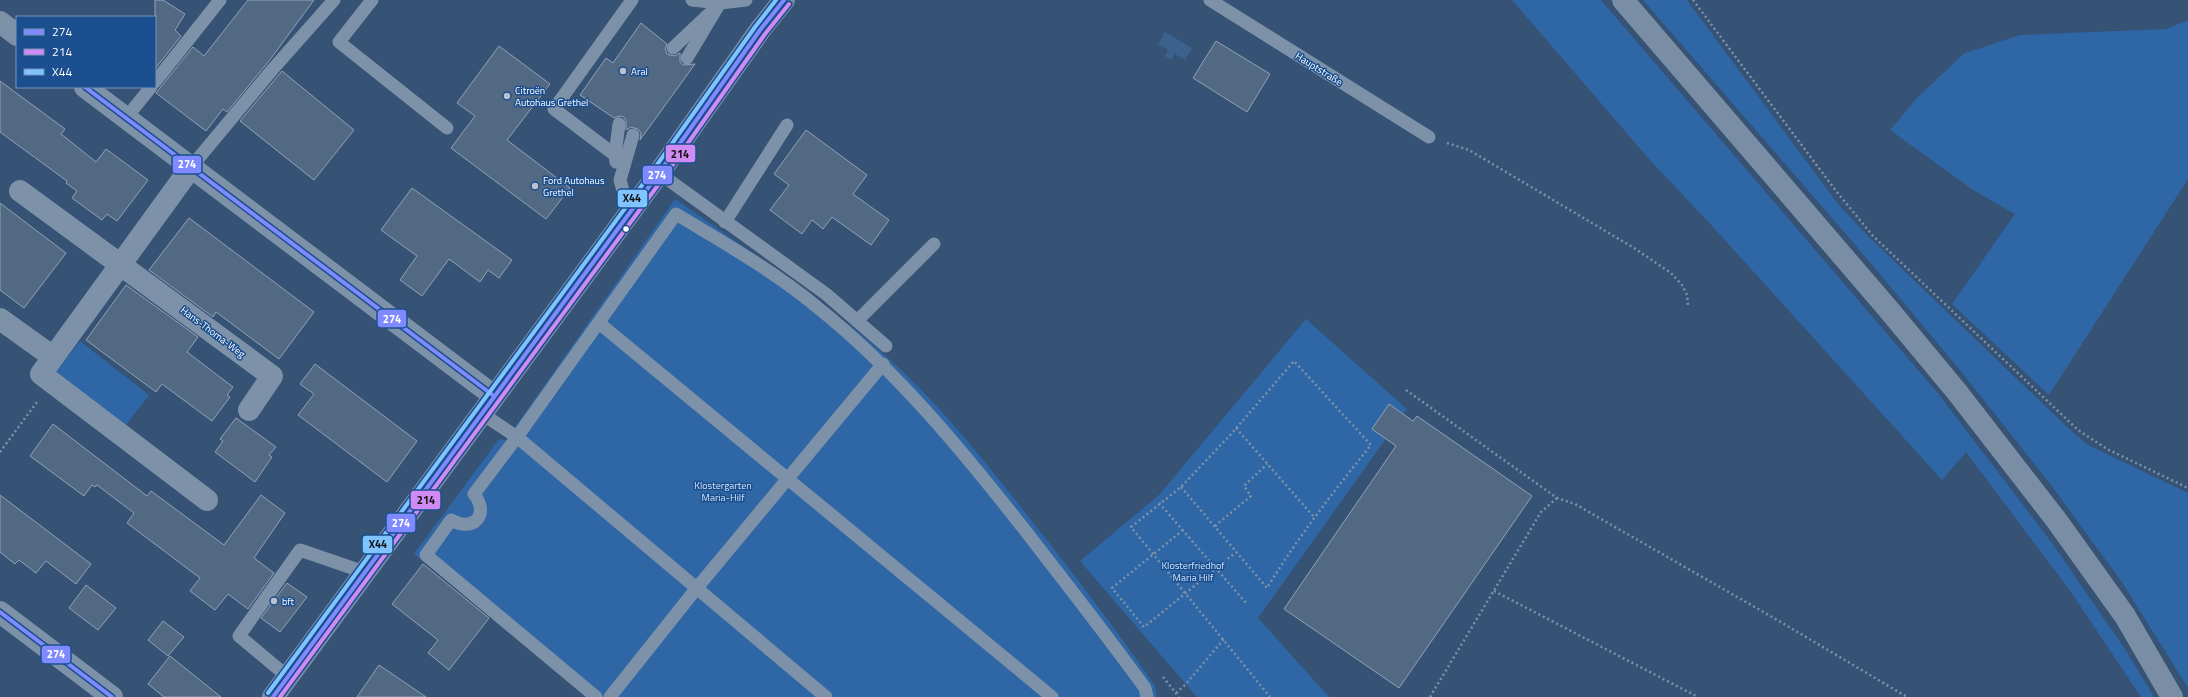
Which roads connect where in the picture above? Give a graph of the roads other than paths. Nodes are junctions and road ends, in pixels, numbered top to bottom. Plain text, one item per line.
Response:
1 (220, 0) edge
2 (334, 0) edge
3 (372, 0) edge
4 (632, 0) edge
5 (692, 0) edge
6 (746, 0) edge
7 (784, 0) edge
8 (1210, 0) edge
9 (1623, 0) edge
10 (720, 4) junction
11 (0, 22) edge
12 (16, 34) edge
13 (673, 48) dead end
14 (687, 58) dead end
15 (156, 81) edge
16 (87, 88) edge
17 (150, 88) edge
18 (126, 118) junction
19 (619, 124) dead end
20 (787, 125) dead end
21 (447, 128) dead end
22 (633, 135) dead end
23 (1429, 137) road end
24 (615, 155) junction
25 (192, 166) junction
26 (659, 173) junction
27 (620, 180) junction
28 (20, 191) dead end
29 (629, 212) junction
30 (725, 222) junction
31 (934, 244) dead end
32 (121, 264) junction
33 (0, 319) edge
34 (857, 321) junction
35 (598, 323) junction
36 (886, 346) dead end
37 (53, 358) junction
38 (883, 364) junction
39 (487, 404) junction
40 (249, 410) dead end
41 (517, 437) junction
42 (788, 479) junction
43 (207, 500) dead end
44 (364, 572) junction
45 (696, 588) junction
46 (0, 612) edge
47 (288, 677) junction
48 (112, 697) edge
49 (273, 697) edge
50 (596, 697) edge
51 (610, 697) edge
52 (826, 697) edge
53 (1052, 697) edge
54 (1147, 697) edge
55 (2172, 697) edge

1 - 15 lane
2 - 25 lane
3 - 21 lane
4 - 24 lane
5 - 10 lane
6 - 10 lane
7 - 26 main road
8 - 23 lane, Hauptstraße
9 - 55 main road
10 - 13 lane
10 - 14 lane
11 - 12 street
16 - 18 street
17 - 18 lane
18 - 25 street
19 - 24 lane
20 - 30 lane
22 - 27 lane
24 - 27 lane
25 - 32 street
25 - 39 street
26 - 29 main road
26 - 30 lane
27 - 29 lane
28 - 32 street, Hans-Thoma-Weg
29 - 39 main road
30 - 34 lane
31 - 34 lane
32 - 37 street
32 - 40 street, Hans-Thoma-Weg
33 - 37 street
34 - 36 lane
35 - 38 lane
35 - 41 lane
35 - 42 lane
37 - 43 street
38 - 42 lane
38 - 54 lane
39 - 41 lane
39 - 44 main road
41 - 45 lane
41 - 50 lane
42 - 45 lane
42 - 53 lane
44 - 47 main road
44 - 47 lane
45 - 51 lane
45 - 52 lane
46 - 48 street
47 - 49 main road

